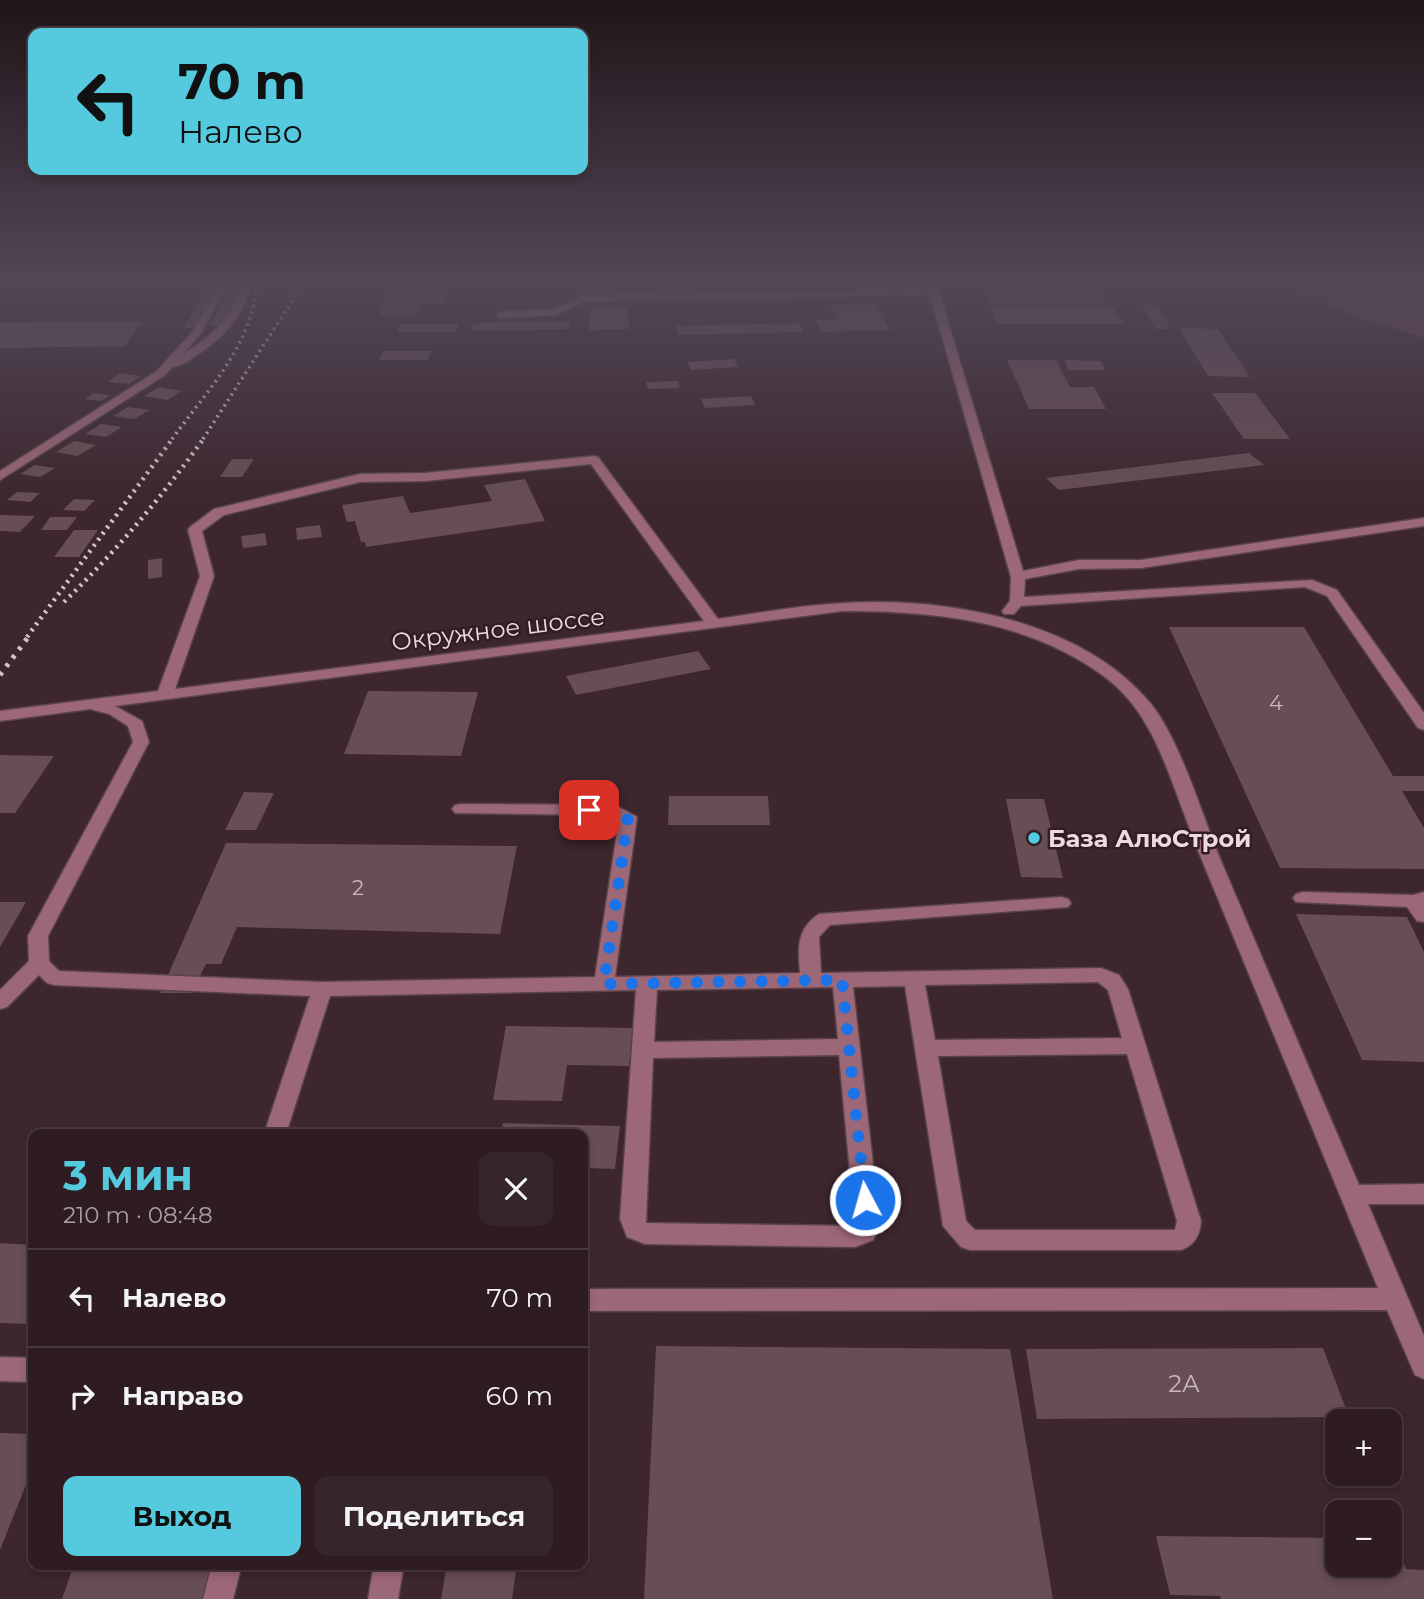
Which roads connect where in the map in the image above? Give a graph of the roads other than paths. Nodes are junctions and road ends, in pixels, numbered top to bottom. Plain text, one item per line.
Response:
1 (176, 356) edge
2 (189, 356) edge
3 (952, 356) edge
4 (161, 373) junction
5 (0, 476) edge
6 (1424, 522) edge
7 (1017, 577) junction
8 (1017, 602) junction
9 (1001, 622) junction
10 (715, 624) junction
11 (164, 696) junction
12 (93, 705) junction
13 (1418, 708) edge
14 (0, 716) edge
15 (1424, 725) edge
16 (461, 809) dead end
17 (1303, 898) dead end
18 (1061, 903) dead end
19 (1420, 905) edge
20 (39, 962) junction
21 (914, 978) junction
22 (811, 980) junction
23 (842, 980) junction
24 (647, 983) junction
25 (604, 984) junction
26 (321, 989) junction
27 (0, 1002) edge
28 (849, 1046) junction
29 (1135, 1046) junction
30 (925, 1048) junction
31 (643, 1049) junction
32 (277, 1129) edge
33 (1424, 1194) edge
34 (1353, 1195) junction
35 (1396, 1299) junction
36 (588, 1300) edge
37 (1424, 1367) edge
38 (0, 1369) edge
39 (28, 1370) edge
40 (225, 1570) edge
41 (388, 1570) edge
42 (218, 1599) edge
43 (383, 1599) edge

1 - 4 street
2 - 4 street
3 - 7 street
4 - 5 street
6 - 7 street
7 - 8 street
8 - 9 street
8 - 13 street
9 - 10 street, Окружное шоссе
9 - 34 street, Окружное шоссе
10 - 11 street, Окружное шоссе
10 - 11 street
11 - 12 street, Окружное шоссе
12 - 14 street, Окружное шоссе
12 - 20 street
13 - 15 street
16 - 25 street
17 - 19 street
18 - 22 street
20 - 26 street
20 - 27 street
21 - 23 street
21 - 29 street
21 - 30 street
22 - 23 street
22 - 24 street
23 - 28 street
24 - 25 street
24 - 31 street
25 - 26 street
26 - 32 street
28 - 31 street
28 - 31 street
29 - 30 street
29 - 30 street
33 - 34 street
34 - 35 street, Окружное шоссе
35 - 36 street
35 - 37 street, Окружное шоссе
38 - 39 street
40 - 42 street
41 - 43 street

